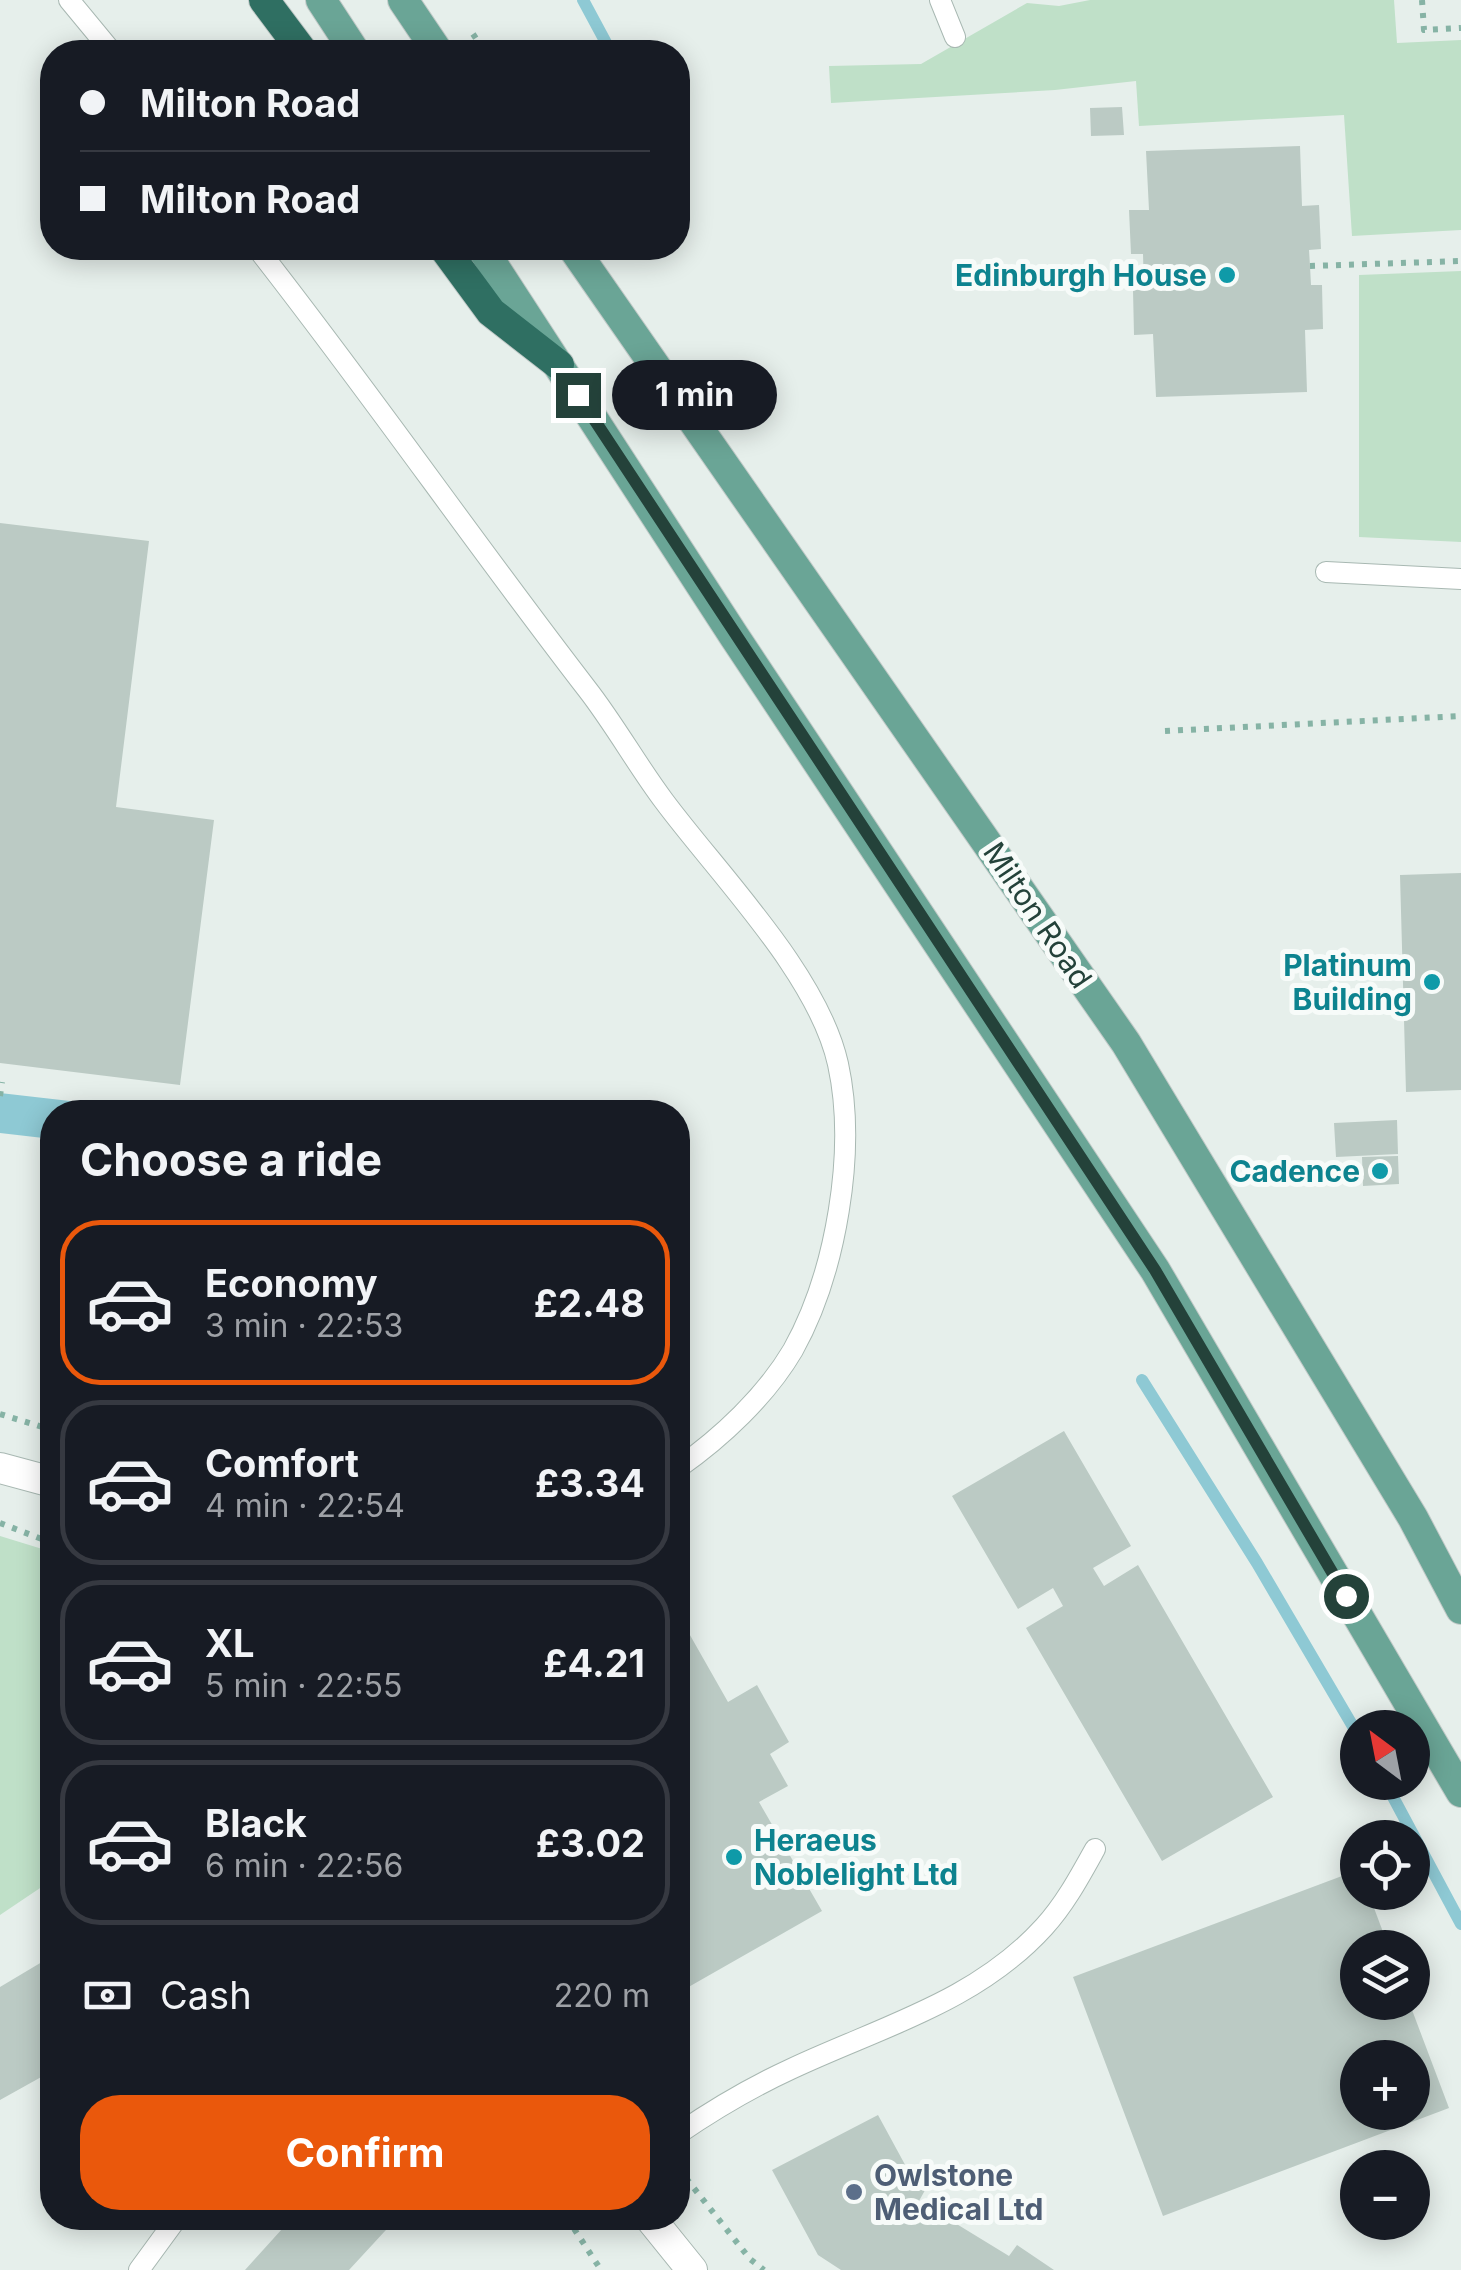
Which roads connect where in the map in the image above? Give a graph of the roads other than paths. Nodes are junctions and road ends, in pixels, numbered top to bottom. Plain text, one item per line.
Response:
1 (69, 0) edge
2 (264, 0) edge
3 (321, 0) edge
4 (403, 0) edge
5 (940, 0) edge
6 (955, 37) dead end
7 (102, 40) edge
8 (293, 40) edge
9 (347, 40) edge
10 (430, 40) edge
11 (266, 260) edge
12 (453, 260) edge
13 (490, 260) edge
14 (581, 260) edge
15 (559, 365) junction
16 (1326, 572) dead end
17 (1461, 579) edge
18 (690, 1459) edge
19 (0, 1468) edge
20 (40, 1479) edge
21 (1414, 1518) junction
22 (1461, 1589) edge
23 (1461, 1609) edge
24 (1461, 1792) edge
25 (1094, 1849) dead end
26 (690, 2127) edge
27 (168, 2230) edge
28 (660, 2230) edge
29 (139, 2270) edge
30 (692, 2270) edge

1 - 7 lane
2 - 8 highway
3 - 9 main road
4 - 10 main road
5 - 6 lane
11 - 18 lane
12 - 15 highway
13 - 15 main road
14 - 21 main road, Milton Road
15 - 24 main road
16 - 17 lane
19 - 20 street
21 - 22 main road
21 - 23 main road, Milton Road
25 - 26 lane
27 - 29 lane
28 - 30 street

